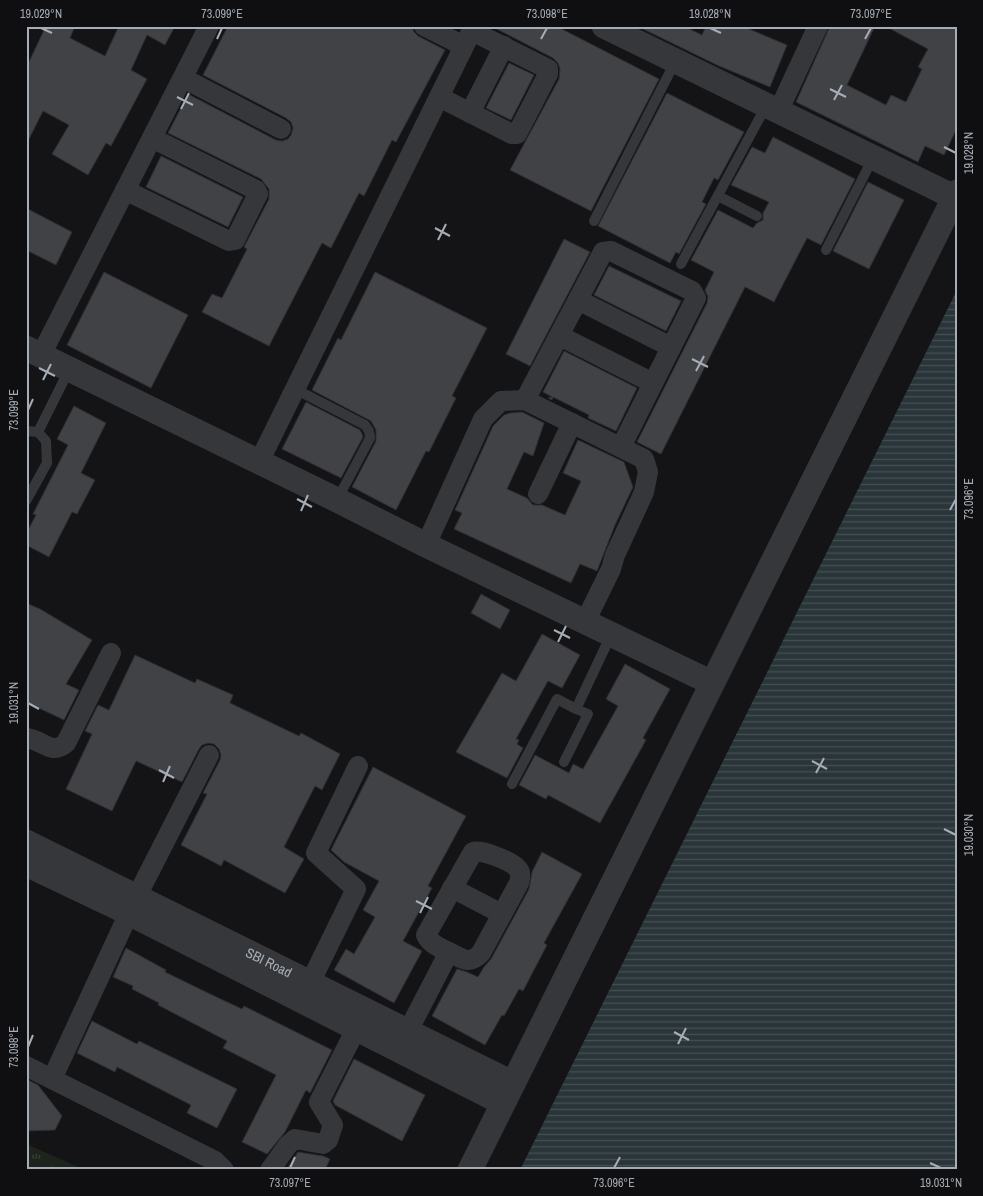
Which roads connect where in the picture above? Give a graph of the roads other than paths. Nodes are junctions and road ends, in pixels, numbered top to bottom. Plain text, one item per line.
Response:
1 (209, 26) edge
2 (424, 26) edge
3 (604, 26) edge
4 (818, 26) edge
5 (470, 34) edge
6 (504, 46) junction
7 (675, 62) junction
8 (182, 78) junction
9 (439, 97) junction
10 (772, 109) junction
11 (470, 113) junction
12 (281, 129) dead end
13 (152, 138) junction
14 (873, 158) junction
15 (125, 190) junction
16 (955, 194) edge
17 (718, 196) junction
18 (757, 216) dead end
19 (594, 221) dead end
20 (826, 250) dead end
21 (681, 264) dead end
22 (578, 300) junction
23 (560, 336) junction
24 (671, 347) junction
25 (34, 352) edge
26 (70, 369) junction
27 (653, 383) junction
28 (296, 389) junction
29 (525, 400) junction
30 (572, 423) junction
31 (26, 431) edge
32 (38, 432) junction
33 (621, 447) junction
34 (259, 462) junction
35 (538, 494) dead end
36 (338, 500) junction
37 (26, 501) edge
38 (426, 545) junction
39 (585, 622) junction
40 (612, 634) junction
41 (111, 653) dead end
42 (712, 683) junction
43 (576, 709) junction
44 (26, 738) edge
45 (209, 755) dead end
46 (564, 762) dead end
47 (358, 766) dead end
48 (512, 784) dead end
49 (26, 842) edge
50 (26, 864) edge
51 (452, 888) junction
52 (133, 905) junction
53 (502, 914) junction
54 (449, 952) junction
55 (310, 983) junction
56 (356, 1029) junction
57 (408, 1031) junction
58 (26, 1066) edge
59 (52, 1079) junction
60 (508, 1093) junction
61 (224, 1170) edge
62 (270, 1170) edge
63 (470, 1170) edge

1 - 8 street
2 - 5 street
3 - 7 street
4 - 10 street
5 - 6 street
5 - 9 street
6 - 11 street
6 - 11 street
7 - 10 street
7 - 19 lane
8 - 12 street
8 - 13 street
9 - 11 street
9 - 28 street
10 - 14 street
10 - 17 lane
13 - 15 street
13 - 15 street
14 - 16 street
14 - 20 lane
15 - 25 street
16 - 42 street
17 - 18 lane
17 - 21 lane
22 - 23 street
22 - 24 street
22 - 24 street
23 - 27 street
23 - 29 street
24 - 27 street
25 - 26 street
26 - 32 lane
26 - 34 street
27 - 33 street
28 - 34 street
28 - 36 lane
29 - 30 street
29 - 38 street
30 - 33 street
30 - 35 street
31 - 32 lane
32 - 37 lane
33 - 39 street
34 - 36 street
36 - 38 street
38 - 39 street
39 - 40 street
40 - 42 street
40 - 43 lane
41 - 44 street
42 - 60 street
43 - 46 lane
43 - 48 lane
45 - 52 street
47 - 55 street
49 - 52 street, SBI Road
50 - 52 street, SBI Road
51 - 53 street
51 - 53 street
51 - 54 street
52 - 55 street, SBI Road
52 - 56 street, SBI Road
52 - 59 street
53 - 54 street
54 - 57 street
55 - 57 street, SBI Road
56 - 60 street, SBI Road
56 - 62 street
57 - 60 street, SBI Road
58 - 59 street
59 - 61 street
60 - 63 street

